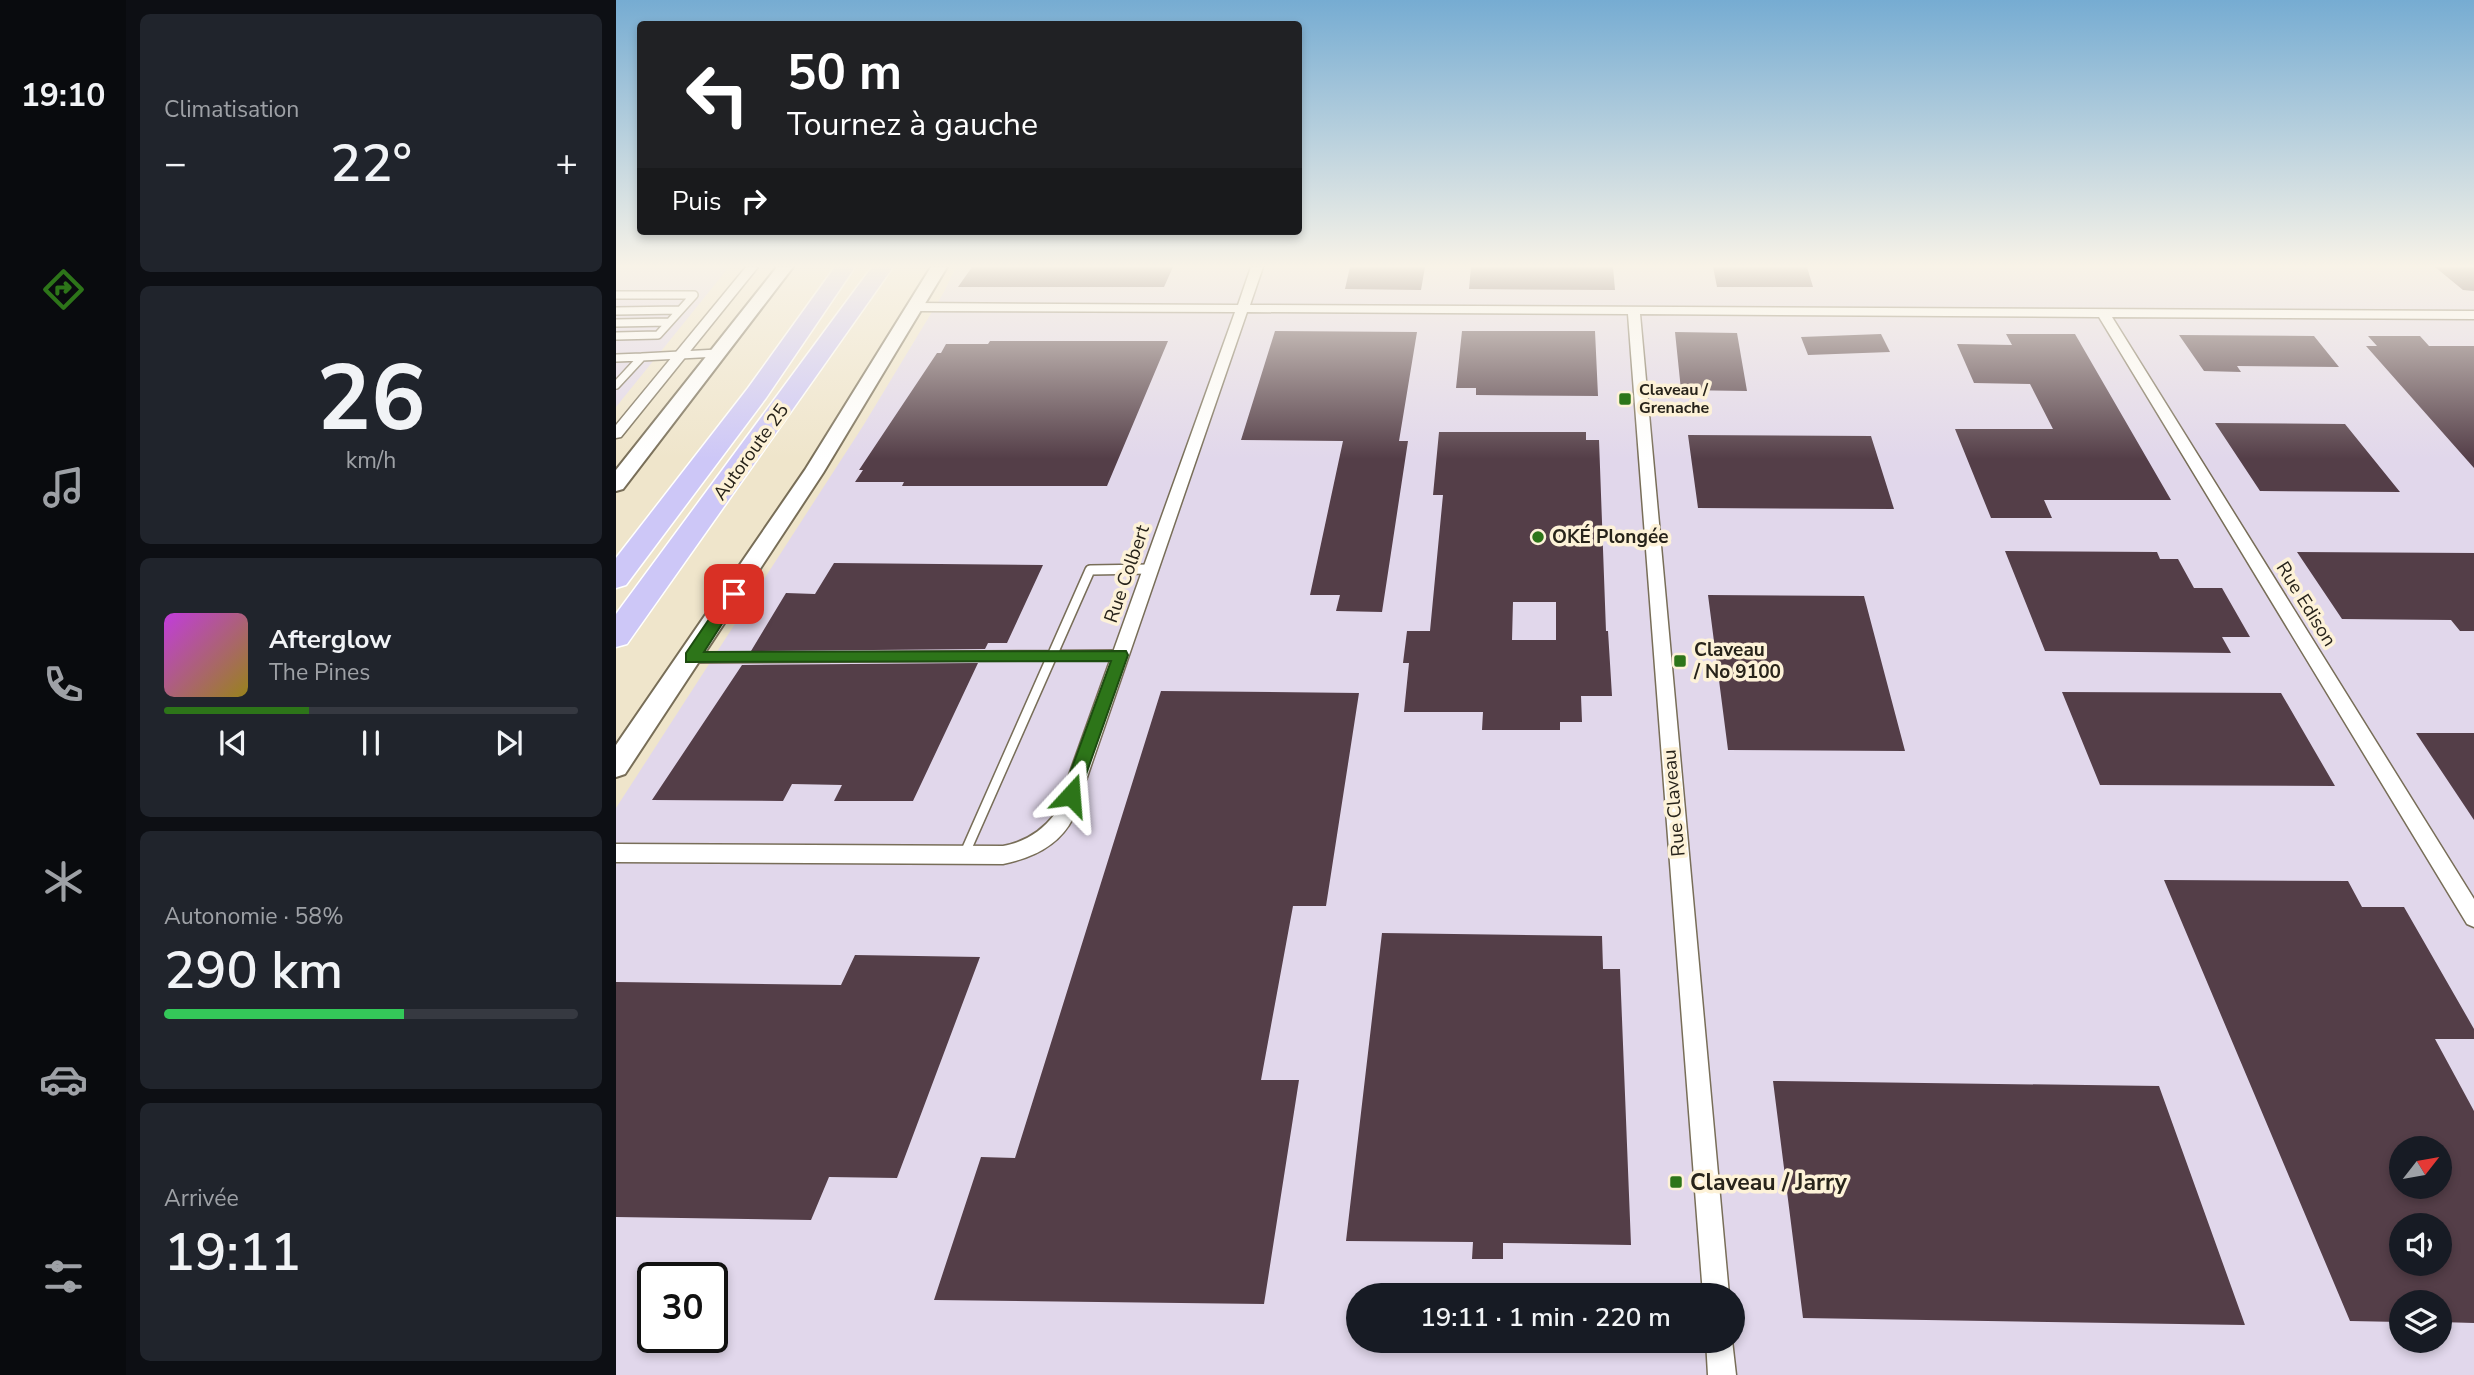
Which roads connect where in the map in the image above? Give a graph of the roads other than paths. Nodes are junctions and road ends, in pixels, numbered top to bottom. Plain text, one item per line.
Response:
1 (661, 331) edge
2 (700, 331) edge
3 (735, 331) edge
4 (800, 331) edge
5 (837, 331) edge
6 (900, 331) edge
7 (1235, 331) edge
8 (1636, 331) edge
9 (2114, 331) edge
10 (616, 336) edge
11 (718, 353) junction
12 (681, 355) junction
13 (642, 357) junction
14 (616, 358) edge
15 (616, 385) edge
16 (616, 434) edge
17 (617, 482) edge
18 (1151, 569) junction
19 (616, 578) edge
20 (616, 636) edge
21 (1052, 655) junction
22 (1121, 655) junction
23 (691, 657) junction
24 (616, 766) edge
25 (616, 853) edge
26 (964, 855) junction
27 (2474, 917) edge
28 (1715, 1283) edge
29 (1720, 1353) edge
30 (1722, 1375) edge

1 - 10 lane
2 - 12 street
3 - 11 main road
4 - 19 highway, Autoroute 25
5 - 20 highway, Autoroute 25
6 - 23 main road
7 - 18 street, Rue Colbert
8 - 28 street, Rue Claveau
9 - 27 street, Rue Edison
11 - 12 lane
11 - 17 main road
12 - 13 lane
12 - 16 street
13 - 14 lane
13 - 15 lane
18 - 21 lane
18 - 22 street, Rue Colbert
21 - 22 lane
21 - 23 lane
21 - 26 lane
22 - 26 street, Rue Colbert
23 - 24 main road
25 - 26 street, Rue Colbert
29 - 30 street

